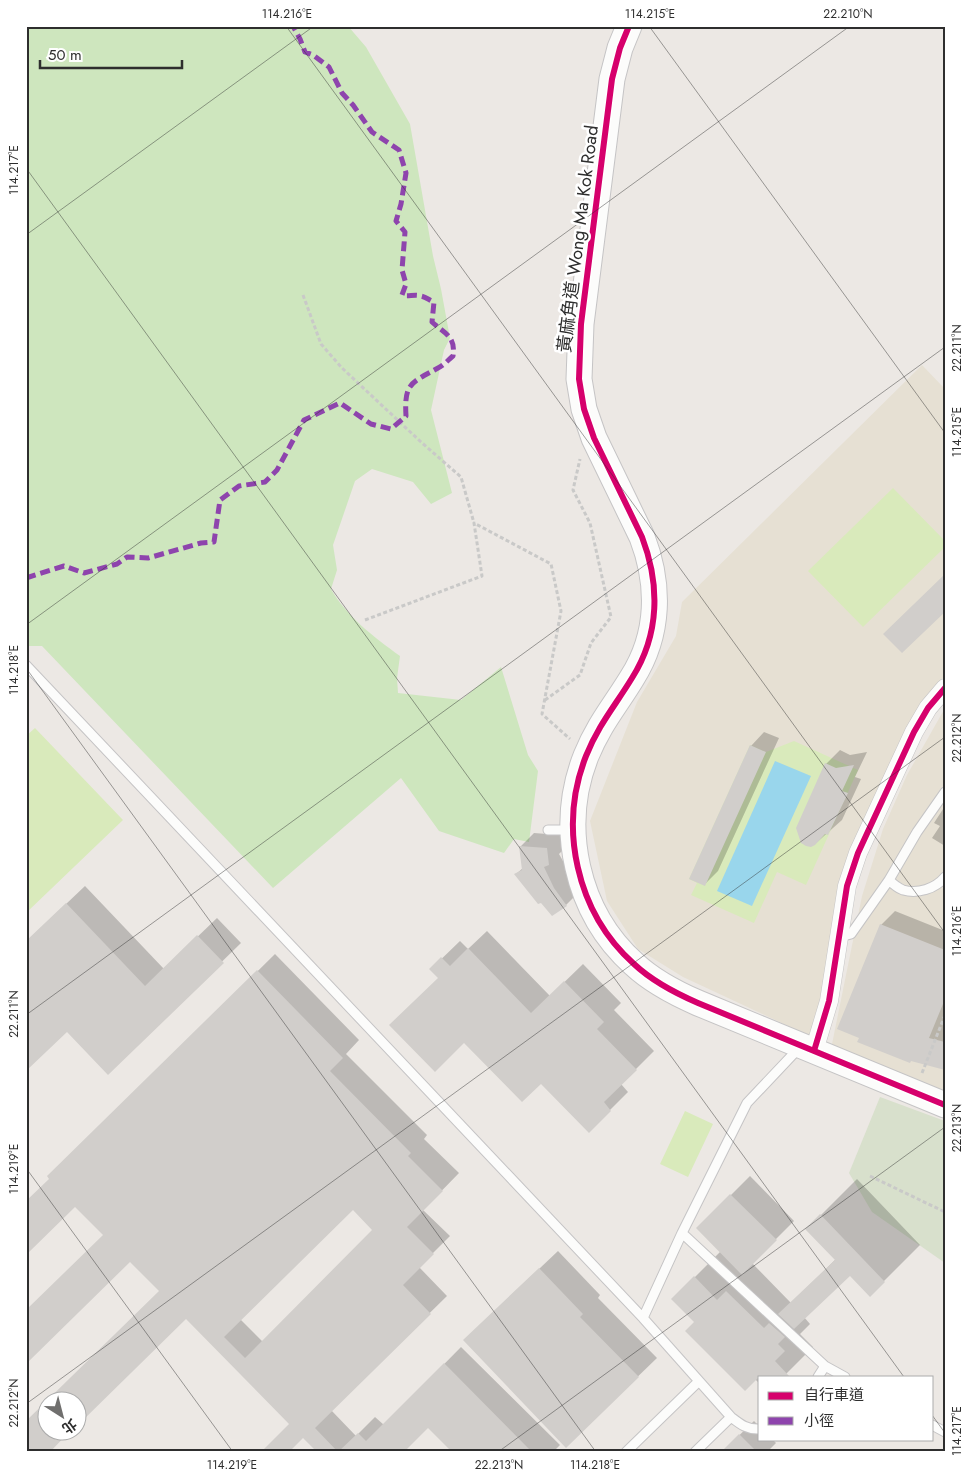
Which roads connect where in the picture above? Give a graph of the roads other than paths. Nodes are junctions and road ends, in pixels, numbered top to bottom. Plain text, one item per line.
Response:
1 (629, 26) edge
2 (26, 665) edge
3 (945, 688) edge
4 (945, 792) edge
5 (548, 830) dead end
6 (572, 830) junction
7 (945, 877) edge
8 (889, 880) junction
9 (840, 937) junction
10 (808, 1049) junction
11 (945, 1105) edge
12 (682, 1233) junction
13 (643, 1318) junction
14 (825, 1366) junction
15 (819, 1376) edge
16 (843, 1376) edge
17 (698, 1382) junction
18 (730, 1416) junction
19 (758, 1429) edge
20 (626, 1452) edge
21 (695, 1452) edge

1 - 6 street, 黃麻角道 Wong Ma Kok Road
2 - 13 lane
3 - 9 street
4 - 8 lane
5 - 6 lane
6 - 10 street, 黃麻角道 Wong Ma Kok Road
7 - 8 lane
8 - 9 lane
9 - 10 street
10 - 11 street, 黃麻角道 Wong Ma Kok Road
10 - 12 lane
12 - 13 lane
12 - 14 lane
13 - 17 lane
14 - 15 lane
14 - 16 lane
17 - 18 lane
17 - 20 lane
18 - 19 lane
18 - 21 lane

